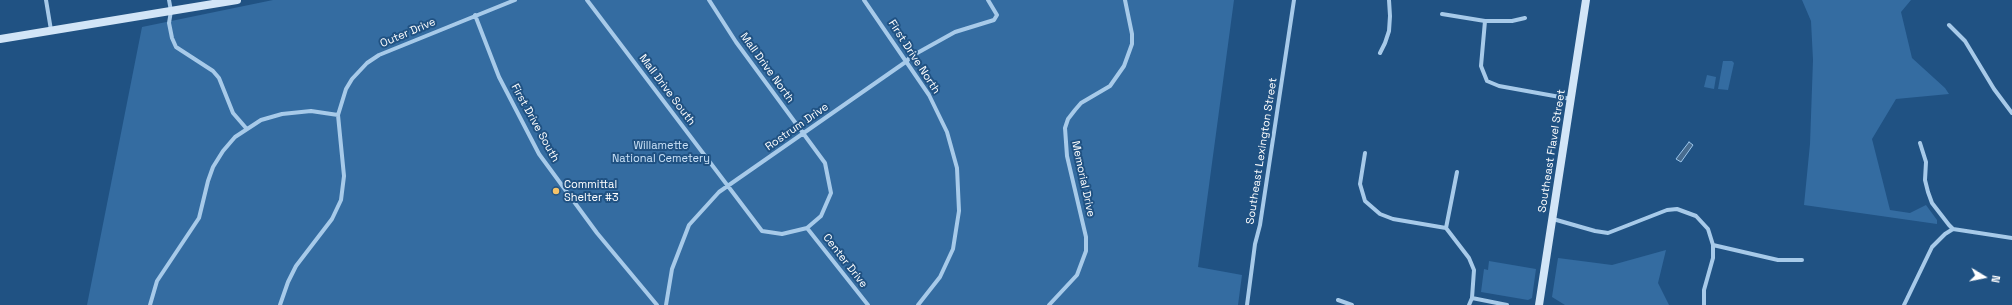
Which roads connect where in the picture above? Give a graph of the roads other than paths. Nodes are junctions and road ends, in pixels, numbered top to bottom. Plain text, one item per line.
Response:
1 (46, 0) edge
2 (169, 0) edge
3 (237, 0) edge
4 (515, 0) edge
5 (587, 0) edge
6 (708, 0) edge
7 (864, 0) edge
8 (988, 0) edge
9 (1125, 0) edge
10 (1294, 0) edge
11 (1389, 0) edge
12 (1586, 0) edge
13 (171, 11) junction
14 (1442, 14) dead end
15 (475, 15) junction
16 (1525, 18) dead end
17 (1485, 21) junction
18 (1949, 25) dead end
19 (51, 30) junction
20 (0, 39) edge
21 (1380, 53) dead end
22 (907, 61) junction
23 (1571, 99) junction
24 (2012, 113) edge
25 (338, 115) junction
26 (246, 128) junction
27 (804, 133) junction
28 (1920, 143) dead end
29 (1365, 153) dead end
30 (1456, 172) dead end
31 (726, 186) junction
32 (1553, 219) junction
33 (807, 228) junction
34 (1446, 228) junction
35 (1953, 229) junction
36 (2012, 238) edge
37 (1713, 245) junction
38 (1802, 260) dead end
39 (1472, 298) junction
40 (1338, 300) dead end
41 (150, 305) edge
42 (280, 305) edge
43 (657, 305) edge
44 (666, 305) edge
45 (868, 305) edge
46 (918, 305) edge
47 (1049, 305) edge
48 (1246, 305) edge
49 (1352, 305) edge
50 (1469, 305) edge
51 (1508, 305) edge
52 (1540, 305) edge
53 (1704, 305) edge
54 (1904, 305) edge

1 - 19 street
2 - 13 street
3 - 13 street
4 - 15 street, Outer Drive
5 - 31 street, Mall Drive South
6 - 27 street, Mall Drive North
7 - 22 street, First Drive North
8 - 22 street, Rostrum Drive
9 - 47 street, Memorial Drive
10 - 48 street, Southeast Lexington Street
11 - 21 street
12 - 23 street, Southeast Flavel Street
13 - 19 street
13 - 26 street
14 - 17 street
15 - 25 street, Outer Drive
15 - 43 street, First Drive South
16 - 17 street
17 - 23 street
18 - 24 street
19 - 20 street
22 - 27 street, Rostrum Drive
22 - 46 street, First Drive North
23 - 32 street, Southeast Flavel Street
25 - 26 street
25 - 42 street
26 - 41 street
27 - 31 street, Rostrum Drive
27 - 33 street, Mall Drive North
28 - 35 street
29 - 34 street
30 - 34 street
31 - 33 street, Mall Drive South
31 - 44 street, Rostrum Drive
32 - 37 street
32 - 52 street, Southeast Flavel Street
33 - 45 street, Center Drive
34 - 39 street
35 - 36 street
35 - 54 street
37 - 38 street
37 - 53 street
39 - 50 street
39 - 51 street
40 - 49 street

